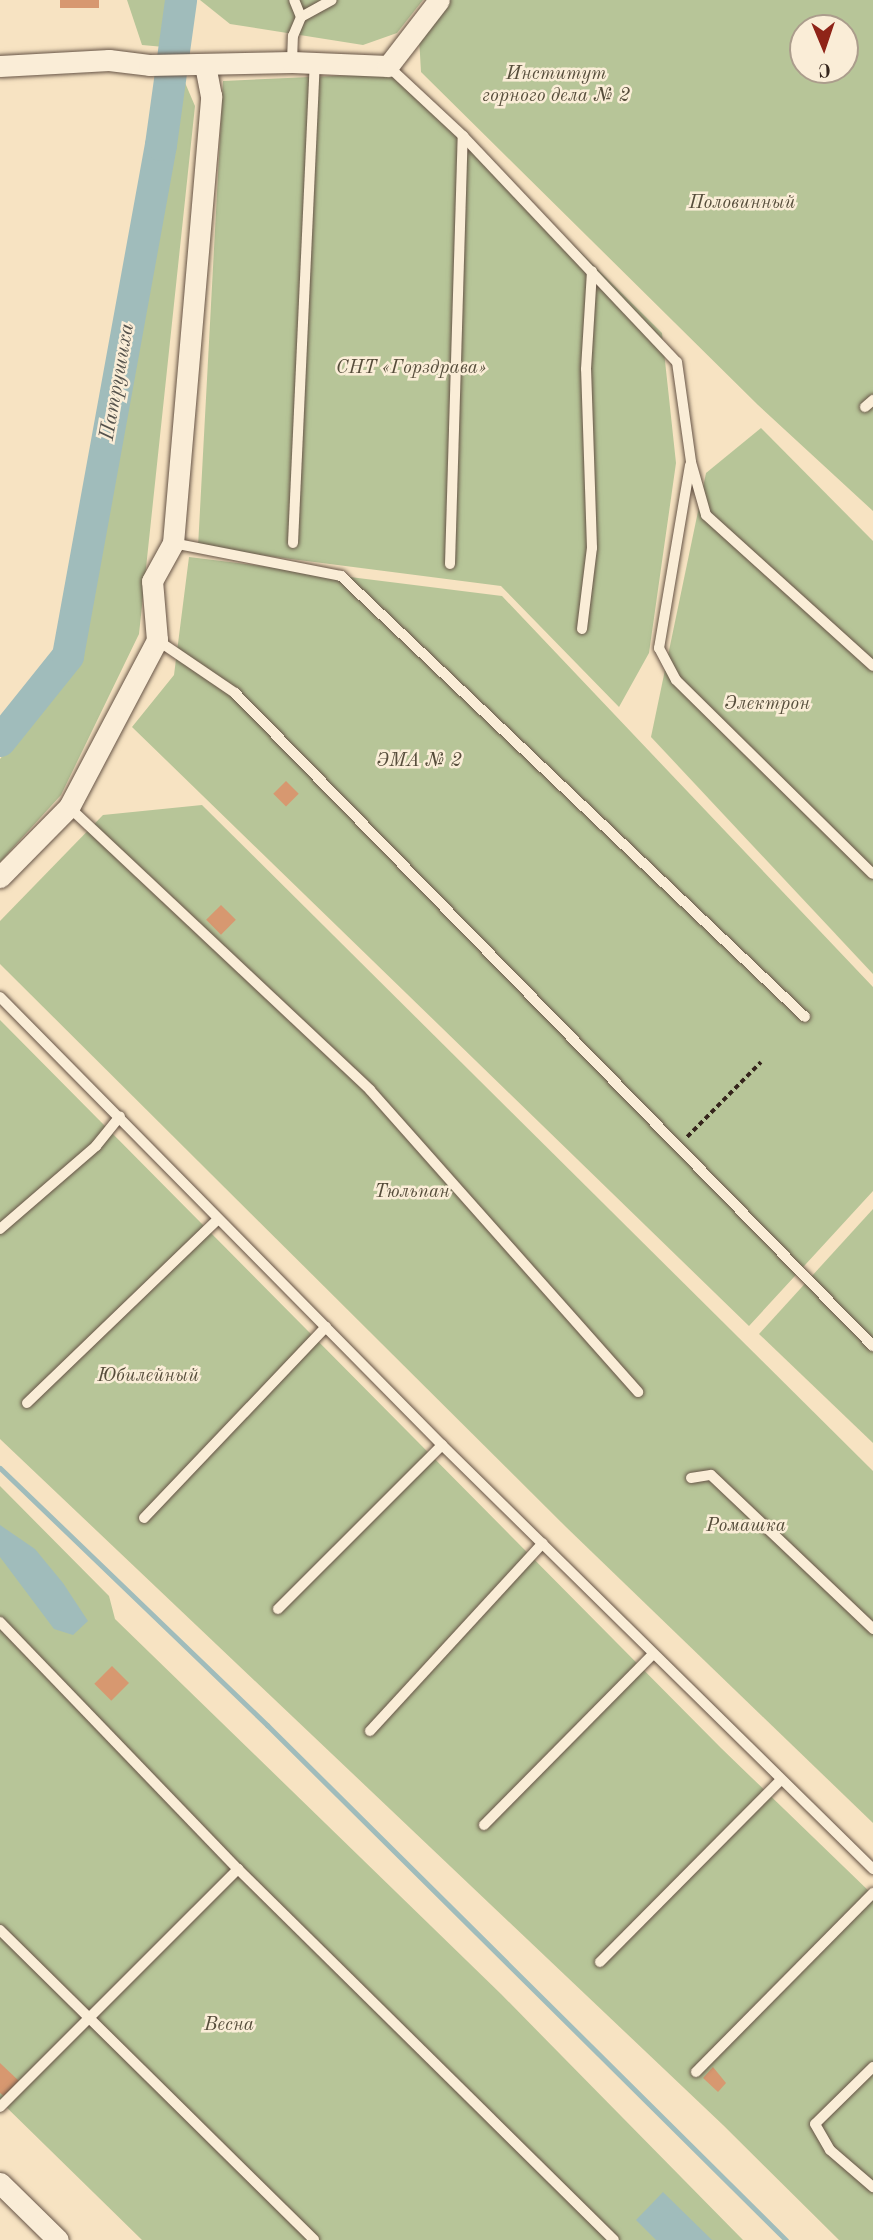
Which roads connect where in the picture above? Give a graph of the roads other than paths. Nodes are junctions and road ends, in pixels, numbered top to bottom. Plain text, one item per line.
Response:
1 (294, 0) edge
2 (332, 0) edge
3 (439, 0) edge
4 (301, 17) junction
5 (292, 62) junction
6 (315, 64) junction
7 (0, 66) edge
8 (199, 66) junction
9 (388, 66) junction
10 (463, 136) junction
11 (592, 271) junction
12 (691, 462) junction
13 (173, 543) junction
14 (293, 544) dead end
15 (450, 564) dead end
16 (582, 629) dead end
17 (157, 640) junction
18 (873, 666) edge
19 (69, 807) junction
20 (873, 874) edge
21 (0, 877) edge
22 (0, 997) edge
23 (805, 1017) dead end
24 (120, 1116) junction
25 (217, 1220) junction
26 (0, 1228) edge
27 (326, 1327) junction
28 (873, 1346) edge
29 (639, 1392) dead end
30 (27, 1403) dead end
31 (442, 1445) junction
32 (691, 1478) dead end
33 (145, 1518) dead end
34 (543, 1544) junction
35 (278, 1609) dead end
36 (0, 1622) edge
37 (873, 1629) edge
38 (653, 1654) junction
39 (370, 1731) dead end
40 (780, 1780) junction
41 (484, 1825) dead end
42 (238, 1869) junction
43 (873, 1869) edge
44 (873, 1893) edge
45 (0, 1930) edge
46 (600, 1962) dead end
47 (88, 2020) junction
48 (873, 2067) edge
49 (696, 2072) dead end
50 (0, 2106) edge
51 (0, 2183) edge
52 (873, 2186) edge
53 (58, 2240) edge
54 (314, 2240) edge
55 (614, 2240) edge

1 - 4 lane
2 - 4 lane
3 - 9 street
4 - 5 lane
5 - 6 street
5 - 8 street
6 - 9 street
6 - 14 lane
7 - 8 street
8 - 13 street
9 - 10 lane
10 - 11 lane
10 - 15 lane
11 - 12 lane
11 - 16 lane
12 - 18 lane
12 - 20 lane
13 - 17 street
13 - 23 lane
17 - 19 street
17 - 28 lane
19 - 21 street
19 - 29 lane
22 - 24 lane
24 - 25 lane
24 - 26 lane
25 - 27 lane
25 - 30 lane
27 - 31 lane
27 - 33 lane
31 - 34 lane
31 - 35 lane
32 - 37 lane
34 - 38 lane
34 - 39 lane
36 - 42 lane
38 - 40 lane
38 - 41 lane
40 - 43 lane
40 - 46 lane
42 - 47 lane
42 - 55 lane
44 - 49 lane
45 - 47 lane
47 - 50 lane
47 - 54 lane
48 - 52 lane
51 - 53 street

